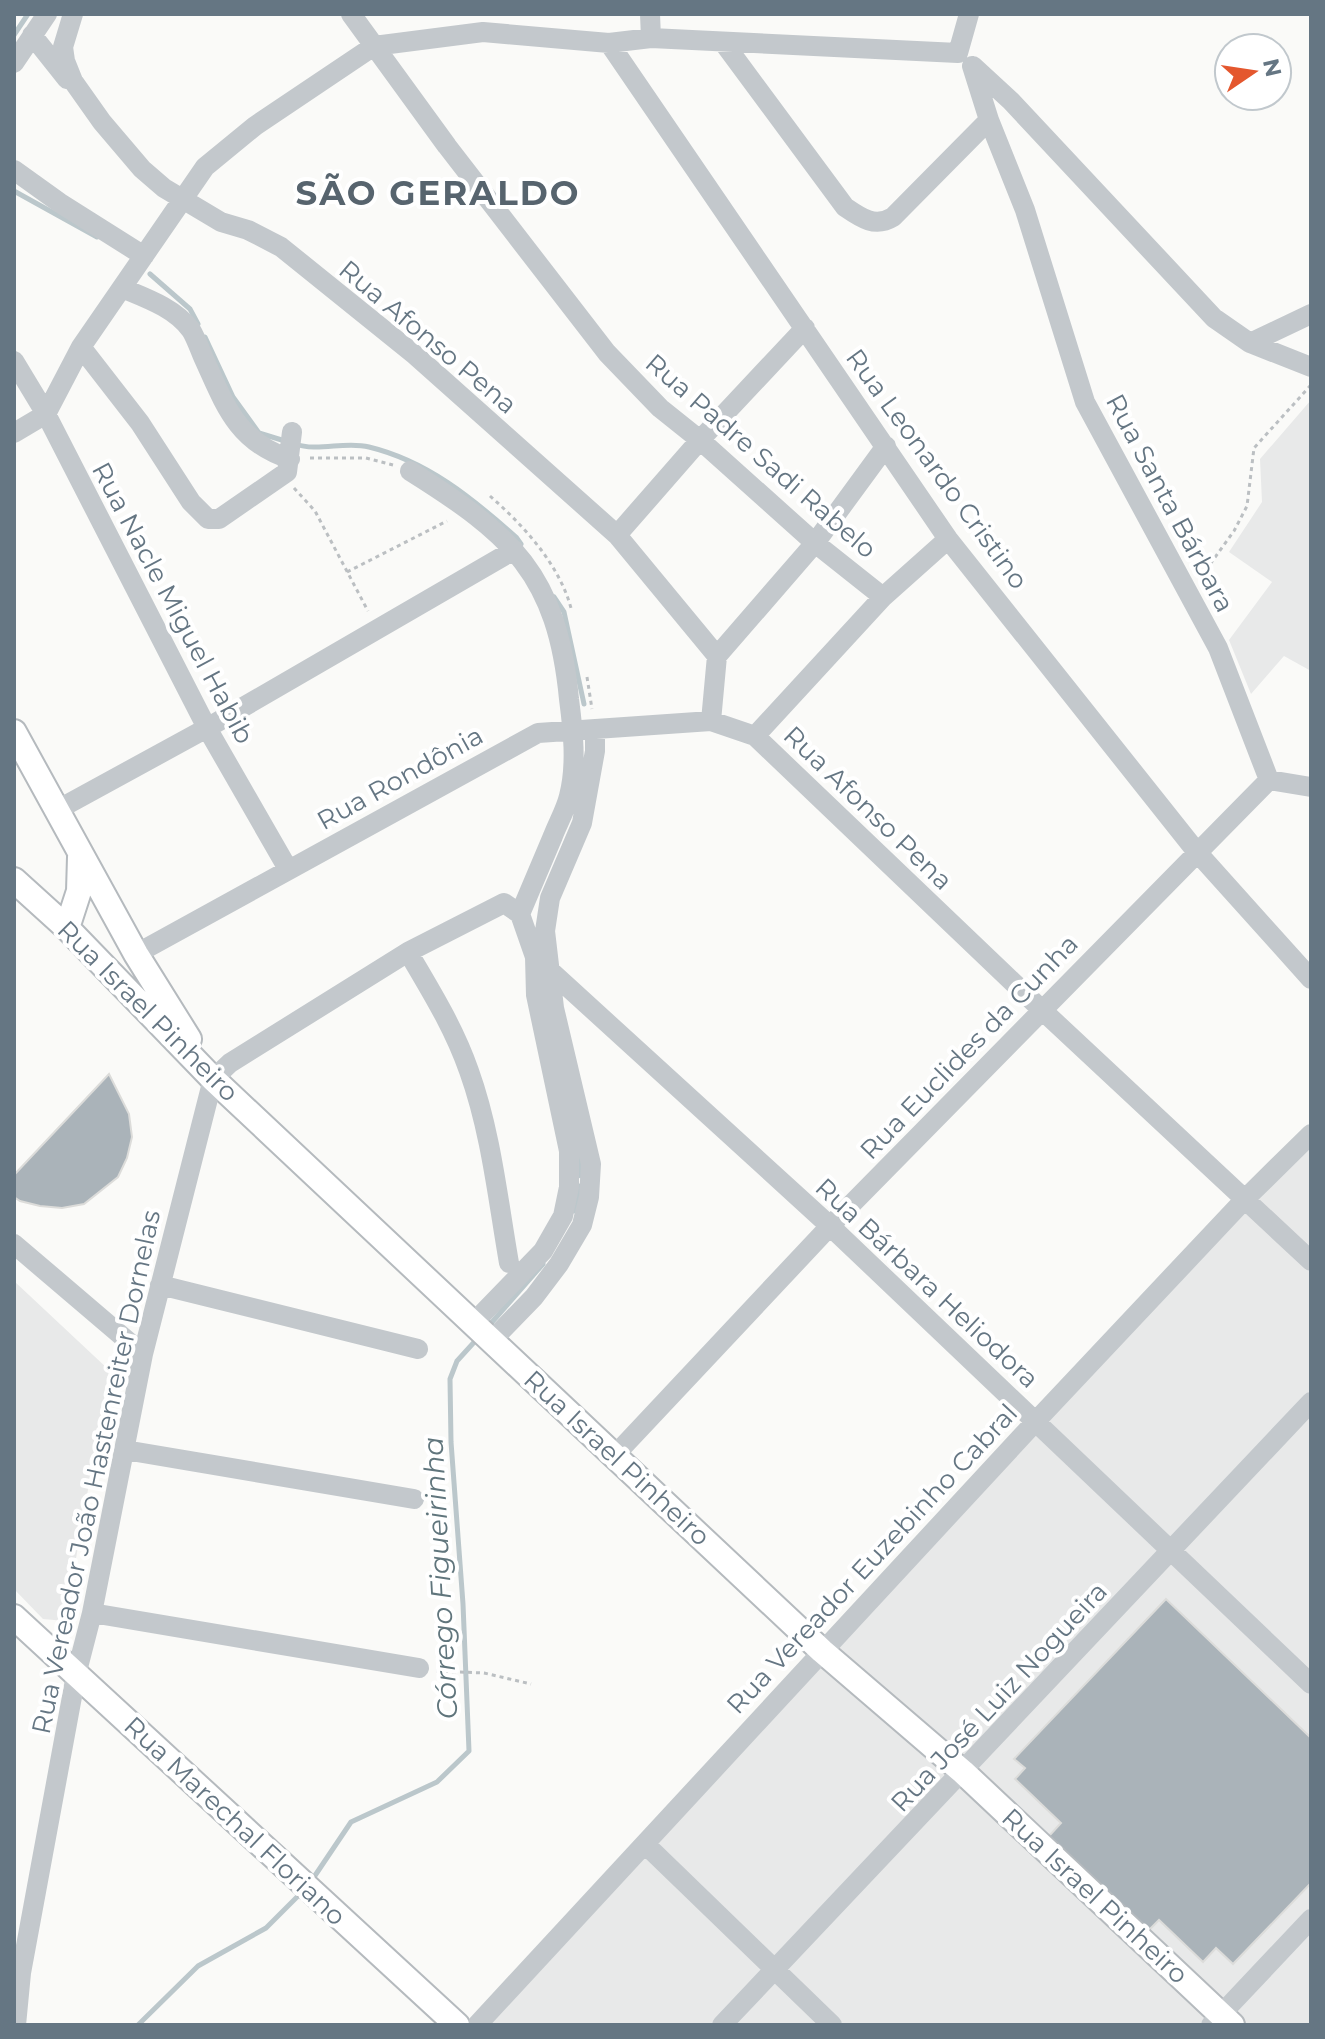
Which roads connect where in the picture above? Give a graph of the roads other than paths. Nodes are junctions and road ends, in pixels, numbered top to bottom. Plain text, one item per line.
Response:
1 (47, 14) edge
2 (73, 14) edge
3 (351, 14) edge
4 (650, 14) edge
5 (969, 14) edge
6 (32, 35) junction
7 (651, 38) junction
8 (723, 42) junction
9 (609, 43) junction
10 (374, 46) junction
11 (965, 59) junction
12 (14, 63) edge
13 (989, 120) junction
14 (102, 122) junction
15 (14, 170) edge
16 (183, 200) junction
17 (144, 256) junction
18 (122, 288) junction
19 (1311, 314) edge
20 (805, 328) junction
21 (1250, 343) junction
22 (81, 347) junction
23 (14, 361) edge
24 (1311, 367) edge
25 (46, 414) junction
26 (292, 432) dead end
27 (14, 433) edge
28 (700, 440) junction
29 (886, 446) junction
30 (287, 467) junction
31 (410, 471) road end
32 (617, 535) junction
33 (948, 539) junction
34 (815, 543) junction
35 (514, 550) junction
36 (883, 597) junction
37 (717, 656) junction
38 (711, 721) junction
39 (207, 728) junction
40 (595, 729) junction
41 (572, 730) junction
42 (14, 732) edge
43 (755, 736) junction
44 (1269, 780) junction
45 (1311, 787) edge
46 (57, 810) junction
47 (79, 851) junction
48 (1196, 851) junction
49 (288, 869) junction
50 (14, 880) edge
51 (113, 913) junction
52 (520, 914) junction
53 (74, 925) junction
54 (408, 952) junction
55 (136, 954) junction
56 (543, 963) junction
57 (1311, 979) edge
58 (1042, 1010) junction
59 (213, 1079) junction
60 (1311, 1134) edge
61 (1245, 1199) junction
62 (830, 1226) junction
63 (14, 1244) edge
64 (1311, 1261) edge
65 (509, 1263) dead end
66 (160, 1285) junction
67 (475, 1315) junction
68 (501, 1331) dead end
69 (418, 1349) dead end
70 (143, 1354) junction
71 (1311, 1402) edge
72 (1036, 1421) junction
73 (125, 1450) junction
74 (615, 1455) junction
75 (414, 1499) dead end
76 (1171, 1552) junction
77 (92, 1613) junction
78 (14, 1617) edge
79 (822, 1651) junction
80 (419, 1668) dead end
81 (76, 1675) junction
82 (1311, 1684) edge
83 (963, 1772) junction
84 (645, 1844) junction
85 (1311, 1919) edge
86 (776, 1970) junction
87 (18, 1972) edge
88 (1221, 2022) edge
89 (16, 2025) edge
90 (457, 2025) edge
91 (477, 2025) edge
92 (722, 2025) edge
93 (832, 2025) edge

1 - 6 street
2 - 14 street, Rua Afonso Pena
3 - 10 street, Rua Padre Sadi Rabelo
4 - 7 street
5 - 11 street
6 - 12 street
6 - 14 street, Rua Afonso Pena
7 - 8 street
7 - 9 street
8 - 11 street
8 - 13 street
9 - 10 street
9 - 20 street, Rua Leonardo Cristino
10 - 16 street
10 - 28 street, Rua Padre Sadi Rabelo
11 - 13 street, Rua Santa Bárbara
11 - 21 street
13 - 44 street, Rua Santa Bárbara
14 - 16 street, Rua Afonso Pena
15 - 17 street
16 - 17 street
16 - 32 street, Rua Afonso Pena
17 - 18 street
18 - 22 street
18 - 30 street
19 - 21 street
20 - 28 street
20 - 29 street, Rua Leonardo Cristino
21 - 24 street
22 - 25 street
22 - 30 street
23 - 25 street, Rua Nacle Miguel Habib
25 - 27 street
25 - 39 street, Rua Nacle Miguel Habib
26 - 30 street
28 - 32 street
28 - 34 street, Rua Padre Sadi Rabelo
29 - 33 street, Rua Leonardo Cristino
29 - 34 street
31 - 35 street
32 - 37 street, Rua Afonso Pena
33 - 36 street
33 - 48 street, Rua Leonardo Cristino
34 - 36 street, Rua Padre Sadi Rabelo
34 - 37 street
35 - 39 street
35 - 41 street
36 - 43 street
37 - 38 street
38 - 40 street, Rua Rondônia
38 - 43 street, Rua Afonso Pena
39 - 46 street
39 - 49 street, Rua Nacle Miguel Habib
40 - 41 street, Rua Rondônia
40 - 56 street
41 - 49 street, Rua Rondônia
41 - 52 street
42 - 46 main road
43 - 58 street, Rua Afonso Pena
44 - 45 street
44 - 48 street
46 - 47 main road
47 - 51 main road
47 - 53 main road
48 - 57 street, Rua Leonardo Cristino
48 - 58 street, Rua Euclides da Cunha
49 - 55 street, Rua Rondônia
50 - 53 main road, Rua Israel Pinheiro
51 - 53 main road
51 - 53 main road
51 - 55 main road
52 - 54 street
52 - 56 street, Rua Bárbara Heliodora
53 - 59 main road, Rua Israel Pinheiro
54 - 59 street
54 - 65 street
55 - 59 main road
56 - 62 street, Rua Bárbara Heliodora
56 - 67 street
56 - 68 street
58 - 61 street, Rua Afonso Pena
58 - 62 street, Rua Euclides da Cunha
59 - 66 street, Rua Vereador João Hastenreiter Dornelas
59 - 67 main road, Rua Israel Pinheiro
60 - 61 street, Rua Vereador Euzebinho Cabral
61 - 64 street, Rua Afonso Pena
61 - 72 street, Rua Vereador Euzebinho Cabral
62 - 72 street, Rua Bárbara Heliodora
62 - 74 street, Rua Euclides da Cunha
63 - 70 street
66 - 69 street
66 - 70 street, Rua Vereador João Hastenreiter Dornelas
67 - 74 main road, Rua Israel Pinheiro
70 - 73 street, Rua Vereador João Hastenreiter Dornelas
71 - 76 street, Rua José Luiz Nogueira
72 - 76 street, Rua Bárbara Heliodora
72 - 79 street, Rua Vereador Euzebinho Cabral
73 - 75 street
73 - 77 street, Rua Vereador João Hastenreiter Dornelas
74 - 79 main road, Rua Israel Pinheiro
76 - 82 street, Rua Bárbara Heliodora
76 - 83 street, Rua José Luiz Nogueira
77 - 80 street
77 - 81 street, Rua Vereador João Hastenreiter Dornelas
78 - 81 main road, Rua Marechal Floriano
79 - 83 main road, Rua Israel Pinheiro
79 - 84 street, Rua Vereador Euzebinho Cabral
81 - 87 street, Rua Vereador João Hastenreiter Dornelas
81 - 90 main road, Rua Marechal Floriano
83 - 86 street, Rua José Luiz Nogueira
83 - 88 main road, Rua Israel Pinheiro
84 - 86 street
84 - 91 street, Rua Vereador Euzebinho Cabral
85 - 88 street
86 - 92 street, Rua José Luiz Nogueira
86 - 93 street
87 - 89 street, Rua Vereador João Hastenreiter Dornelas

